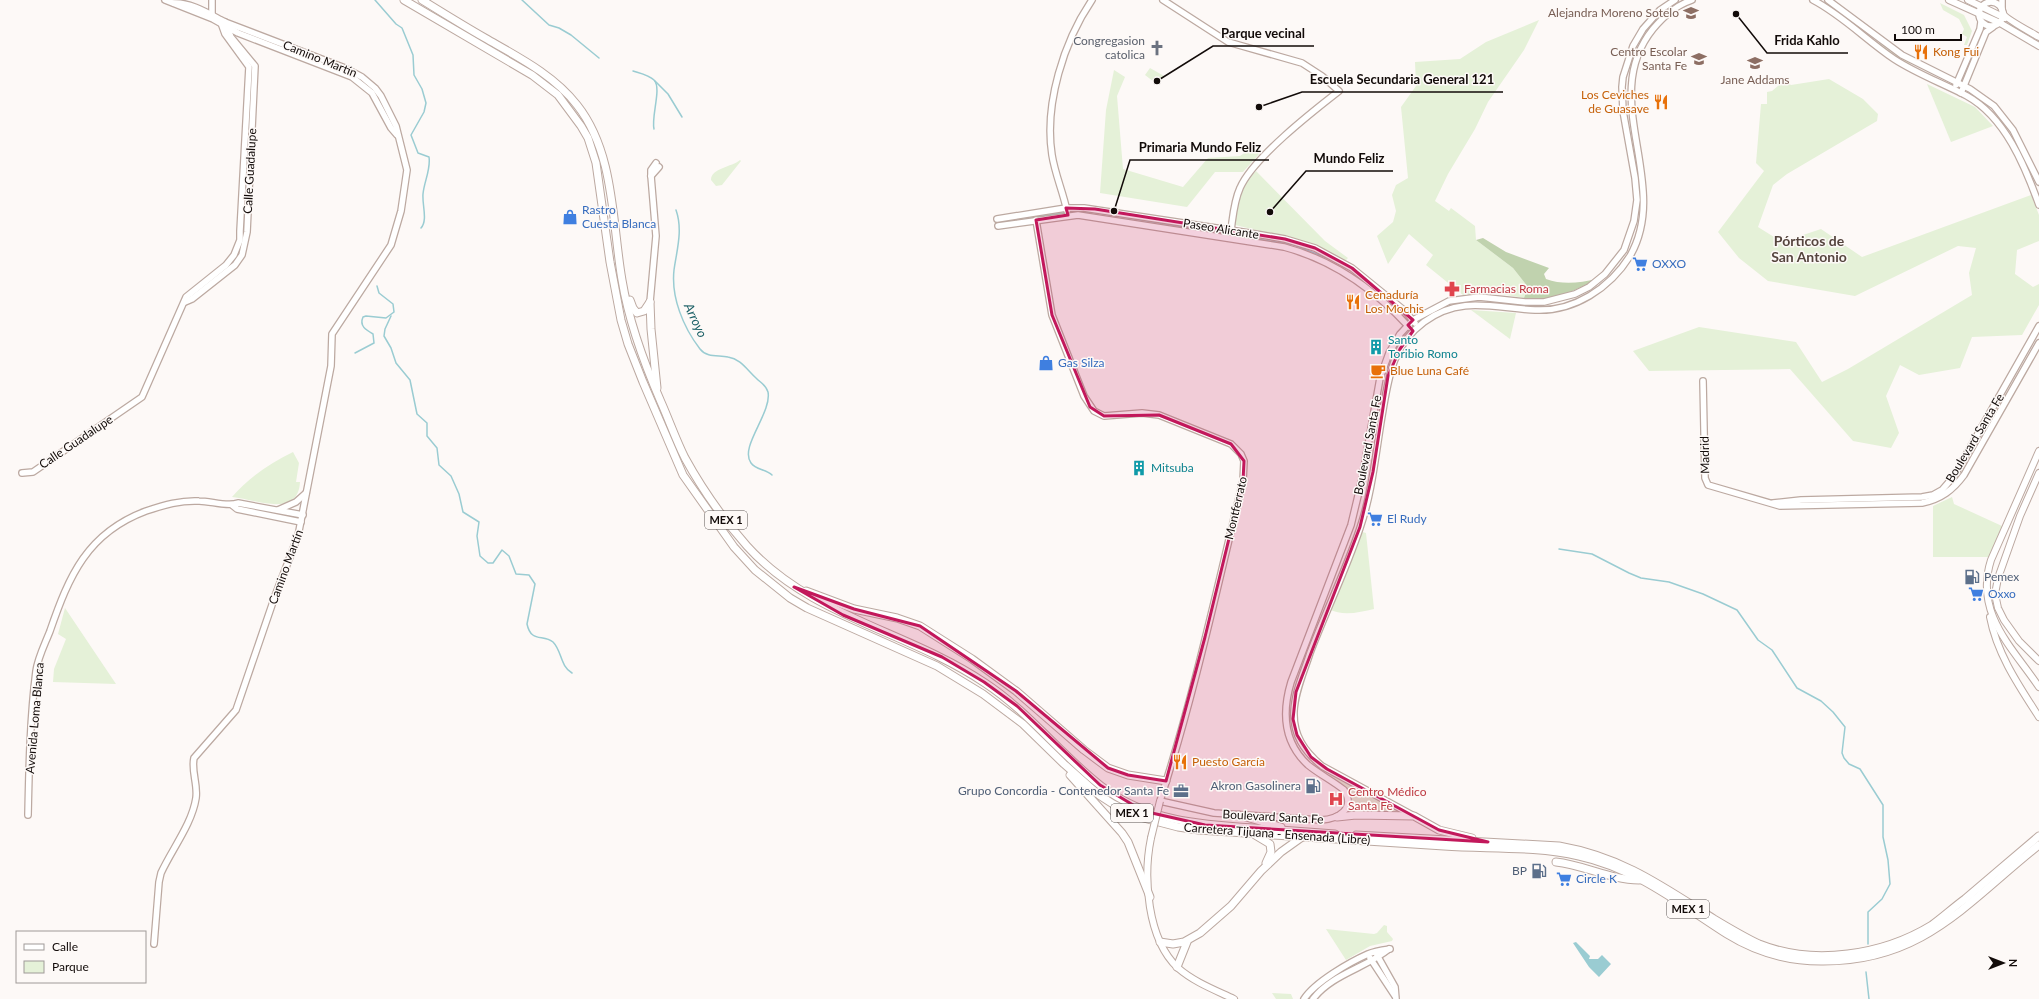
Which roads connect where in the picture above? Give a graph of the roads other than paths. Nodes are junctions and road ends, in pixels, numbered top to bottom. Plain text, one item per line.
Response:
1 (165, 0) edge
2 (212, 0) edge
3 (404, 0) edge
4 (422, 0) edge
5 (1092, 0) edge
6 (1163, 0) edge
7 (1675, 0) edge
8 (1692, 0) edge
9 (1813, 0) edge
10 (1828, 0) edge
11 (1949, 0) edge
12 (2002, 0) edge
13 (1971, 2) edge
14 (1987, 3) edge
15 (1835, 5) junction
16 (1831, 10) junction
17 (2004, 16) junction
18 (212, 17) junction
19 (1979, 19) junction
20 (223, 24) junction
21 (1999, 26) junction
22 (1876, 35) junction
23 (2039, 37) edge
24 (1871, 41) junction
25 (2039, 46) edge
26 (1957, 83) junction
27 (1964, 86) junction
28 (1952, 89) junction
29 (1961, 94) junction
30 (657, 165) dead end
31 (2039, 182) edge
32 (2039, 205) edge
33 (1066, 208) junction
34 (1068, 215) junction
35 (997, 219) dead end
36 (1036, 220) junction
37 (998, 226) dead end
38 (1231, 230) junction
39 (1352, 268) junction
40 (1348, 274) junction
41 (622, 282) junction
42 (650, 302) junction
43 (1413, 320) junction
44 (1408, 325) junction
45 (1418, 326) junction
46 (2039, 326) edge
47 (1413, 331) junction
48 (2039, 343) edge
49 (1703, 381) dead end
50 (658, 396) junction
51 (2039, 451) edge
52 (22, 473) dead end
53 (2039, 473) edge
54 (306, 493) junction
55 (1780, 503) junction
56 (232, 504) junction
57 (277, 510) junction
58 (302, 515) junction
59 (301, 522) junction
60 (1994, 552) junction
61 (2005, 557) junction
62 (794, 587) junction
63 (1989, 610) junction
64 (2039, 661) edge
65 (2039, 687) edge
66 (2039, 717) edge
67 (1064, 764) junction
68 (1166, 781) junction
69 (1160, 801) junction
70 (1240, 815) junction
71 (28, 816) dead end
72 (1414, 816) junction
73 (1337, 818) junction
74 (1292, 831) junction
75 (1250, 833) junction
76 (2039, 836) edge
77 (1302, 837) junction
78 (1488, 842) junction
79 (2039, 845) edge
80 (1556, 862) dead end
81 (1261, 871) junction
82 (1642, 880) junction
83 (1150, 897) junction
84 (1160, 942) junction
85 (1187, 942) junction
86 (154, 944) dead end
87 (1375, 951) junction
88 (1368, 954) junction
89 (1378, 958) junction
90 (1371, 961) junction
91 (1177, 967) junction
92 (1396, 998) edge
93 (1234, 999) edge
94 (1304, 999) edge
95 (1313, 999) edge

1 - 18 street, Camino Martín
2 - 18 street
3 - 67 highway, Carretera Tijuana - Ensenada (Libre) / MEX 1
4 - 41 highway, Carretera Tijuana - Ensenada (Libre) / MEX 1
5 - 33 street
6 - 38 street
7 - 43 street, Boulevard Santa Fe
8 - 45 street, Boulevard Santa Fe
9 - 16 street
10 - 15 street
11 - 19 main road
12 - 17 street
13 - 14 main road
14 - 17 main road
14 - 17 street
14 - 19 street
15 - 16 street
15 - 22 street
16 - 24 street
17 - 21 street
17 - 23 main road
18 - 20 street, Camino Martín
19 - 21 main road
19 - 26 street
20 - 52 street, Calle Guadalupe
20 - 54 street, Camino Martín
21 - 25 main road
21 - 27 street
22 - 24 street
22 - 26 street
24 - 28 street
26 - 27 street
26 - 28 street
27 - 29 street
27 - 31 street
28 - 29 street
29 - 32 street
30 - 42 street
33 - 34 street
33 - 35 street, Paseo Alicante
33 - 38 street, Paseo Alicante
34 - 36 street, Paseo Alicante
34 - 40 street, Paseo Alicante
36 - 37 street, Paseo Alicante
36 - 68 street, Montferrato
38 - 39 street, Paseo Alicante
39 - 40 street
39 - 43 street, Paseo Alicante
40 - 44 street, Paseo Alicante
41 - 42 highway
41 - 50 highway, Carretera Tijuana - Ensenada (Libre) / MEX 1
42 - 50 highway
43 - 44 street, Boulevard Santa Fe
43 - 45 street, Paseo Alicante
44 - 47 street, Paseo Alicante
44 - 73 street, Boulevard Santa Fe
45 - 47 street, Boulevard Santa Fe
46 - 55 street, Boulevard Santa Fe
47 - 72 street, Boulevard Santa Fe
48 - 55 street, Boulevard Santa Fe
49 - 55 street, Madrid
50 - 62 highway, Carretera Tijuana - Ensenada (Libre) / MEX 1
51 - 60 main road
53 - 61 main road
54 - 57 street
54 - 58 street, Camino Martín
56 - 57 street, Avenida Loma Blanca
56 - 59 street, Avenida Loma Blanca
56 - 71 street, Avenida Loma Blanca
57 - 58 street, Avenida Loma Blanca
58 - 59 street, Camino Martín
59 - 86 street, Camino Martín
60 - 61 main road
60 - 63 main road
61 - 64 main road
62 - 68 highway
62 - 74 highway, Carretera Tijuana - Ensenada (Libre) / MEX 1
63 - 65 main road
63 - 66 main road
67 - 75 highway, Carretera Tijuana - Ensenada (Libre) / MEX 1
67 - 83 highway
68 - 69 street, Montferrato
69 - 70 street, Boulevard Santa Fe
69 - 83 main road, bridge
70 - 73 street, Boulevard Santa Fe
70 - 74 highway
72 - 73 highway
72 - 78 highway
74 - 78 highway, Carretera Tijuana - Ensenada (Libre) / MEX 1
75 - 77 highway, Carretera Tijuana - Ensenada (Libre) / MEX 1
75 - 81 highway
76 - 78 highway, Carretera Tijuana - Ensenada (Libre) / MEX 1
77 - 81 highway
77 - 82 highway, Carretera Tijuana - Ensenada (Libre) / MEX 1
79 - 82 highway, Carretera Tijuana - Ensenada (Libre) / MEX 1
80 - 82 highway
81 - 85 highway
83 - 84 main road
84 - 85 highway
84 - 91 main road
85 - 91 highway
87 - 88 street
87 - 89 street
87 - 89 street
88 - 90 street
88 - 94 street
89 - 90 street
89 - 92 street
90 - 92 street
90 - 95 street
91 - 93 main road

